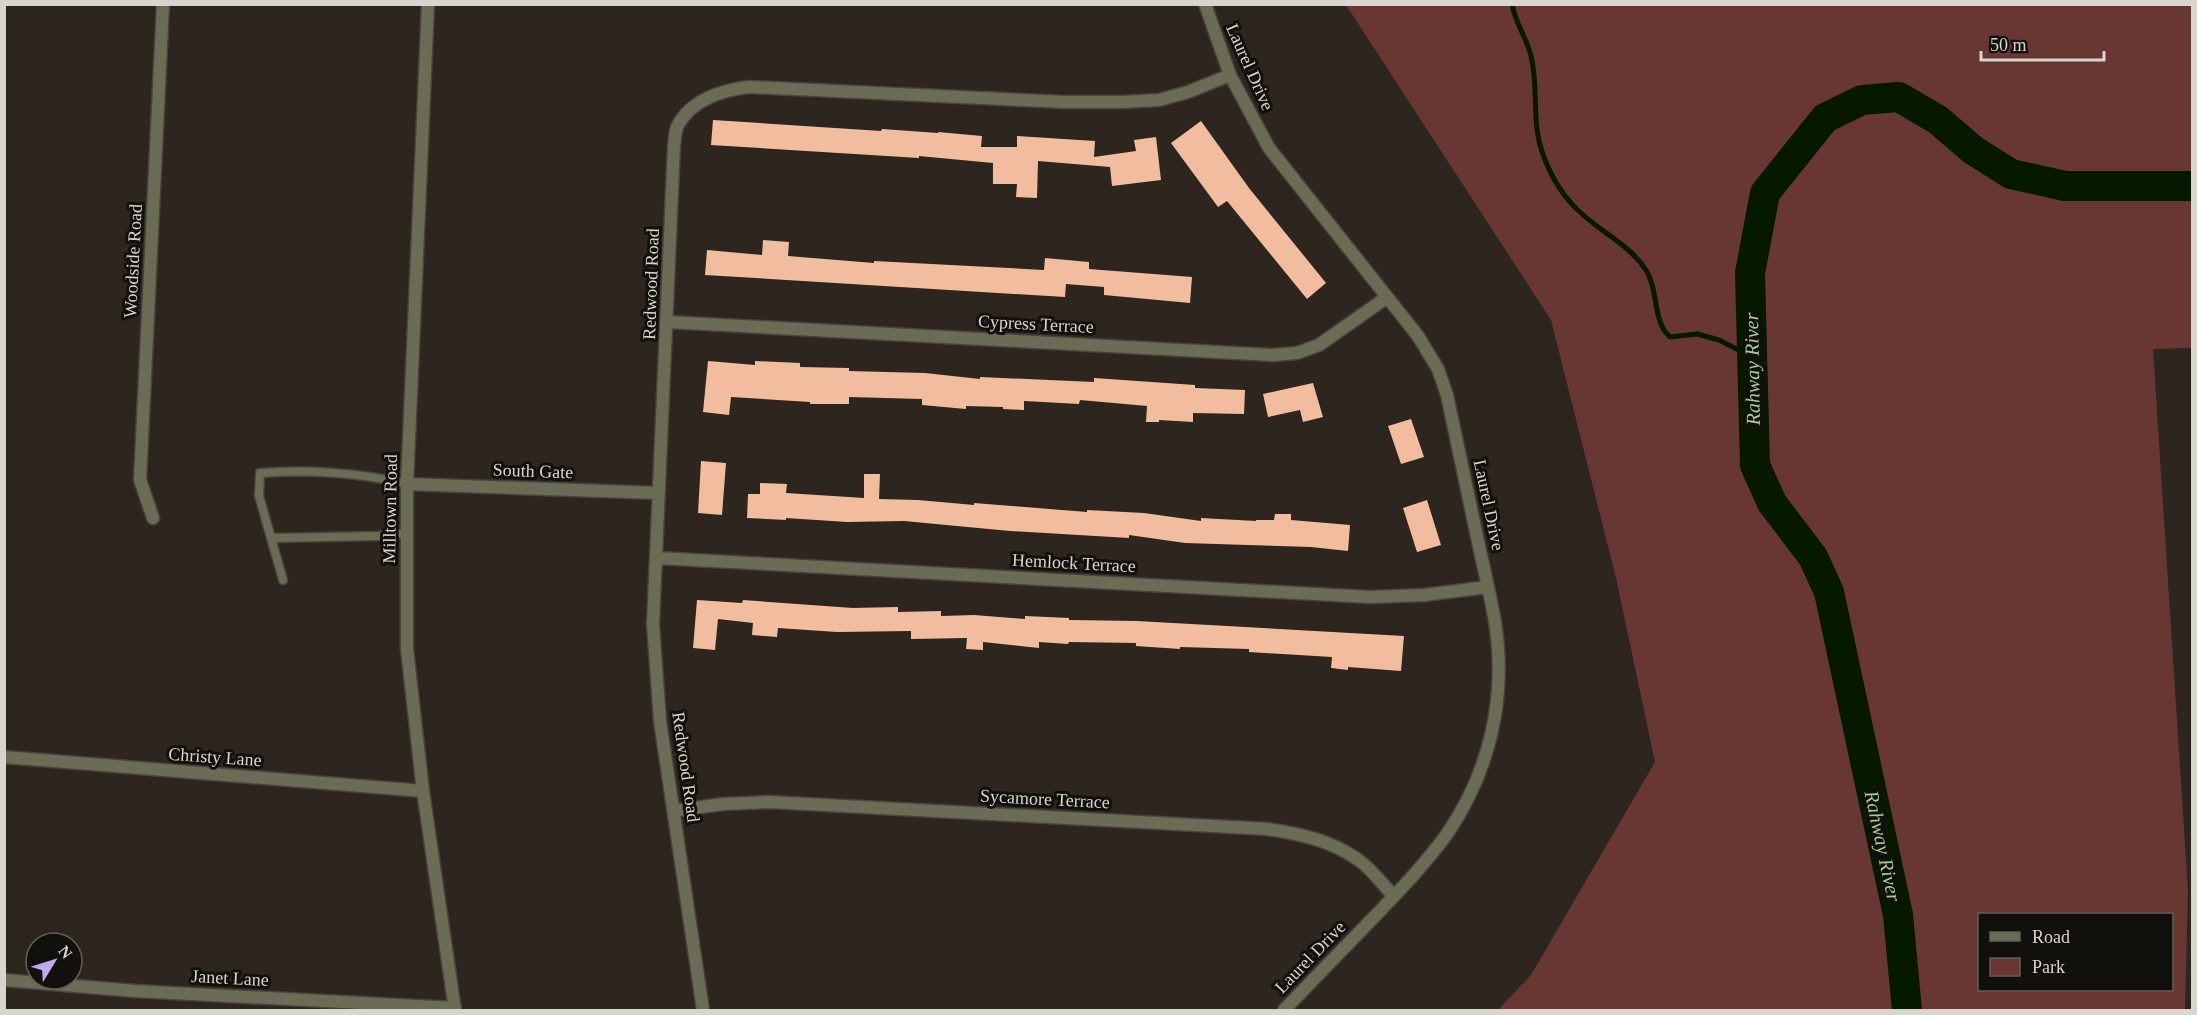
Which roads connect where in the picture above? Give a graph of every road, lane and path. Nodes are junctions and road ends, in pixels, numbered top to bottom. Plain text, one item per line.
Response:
1 (163, 4) edge
2 (428, 4) edge
3 (1205, 4) edge
4 (1230, 75) junction
5 (1386, 298) junction
6 (668, 322) junction
7 (407, 484) junction
8 (658, 493) junction
9 (153, 518) dead end
10 (407, 533) junction
11 (272, 538) junction
12 (657, 558) junction
13 (283, 580) dead end
14 (1488, 587) junction
15 (4, 757) edge
16 (423, 791) junction
17 (673, 811) junction
18 (1394, 896) junction
19 (4, 980) edge
20 (455, 1009) edge
21 (703, 1011) edge
22 (1284, 1011) edge

1 - 9 street, Woodside Road
2 - 7 street, Milltown Road
3 - 4 street, Laurel Drive
4 - 5 street, Laurel Drive
4 - 6 street, Redwood Road
5 - 6 street, Cypress Terrace
5 - 14 street, Laurel Drive
6 - 8 street, Redwood Road
7 - 8 street, South Gate
7 - 10 street, Milltown Road
7 - 11 lane
8 - 12 street, Redwood Road
10 - 11 lane
10 - 16 street, Milltown Road
11 - 13 lane
12 - 14 street, Hemlock Terrace
12 - 17 street, Redwood Road
14 - 18 street, Laurel Drive
15 - 16 street, Christy Lane
16 - 20 street, Milltown Road
17 - 18 street, Sycamore Terrace
17 - 21 street, Redwood Road
18 - 22 street, Laurel Drive
19 - 20 street, Janet Lane

